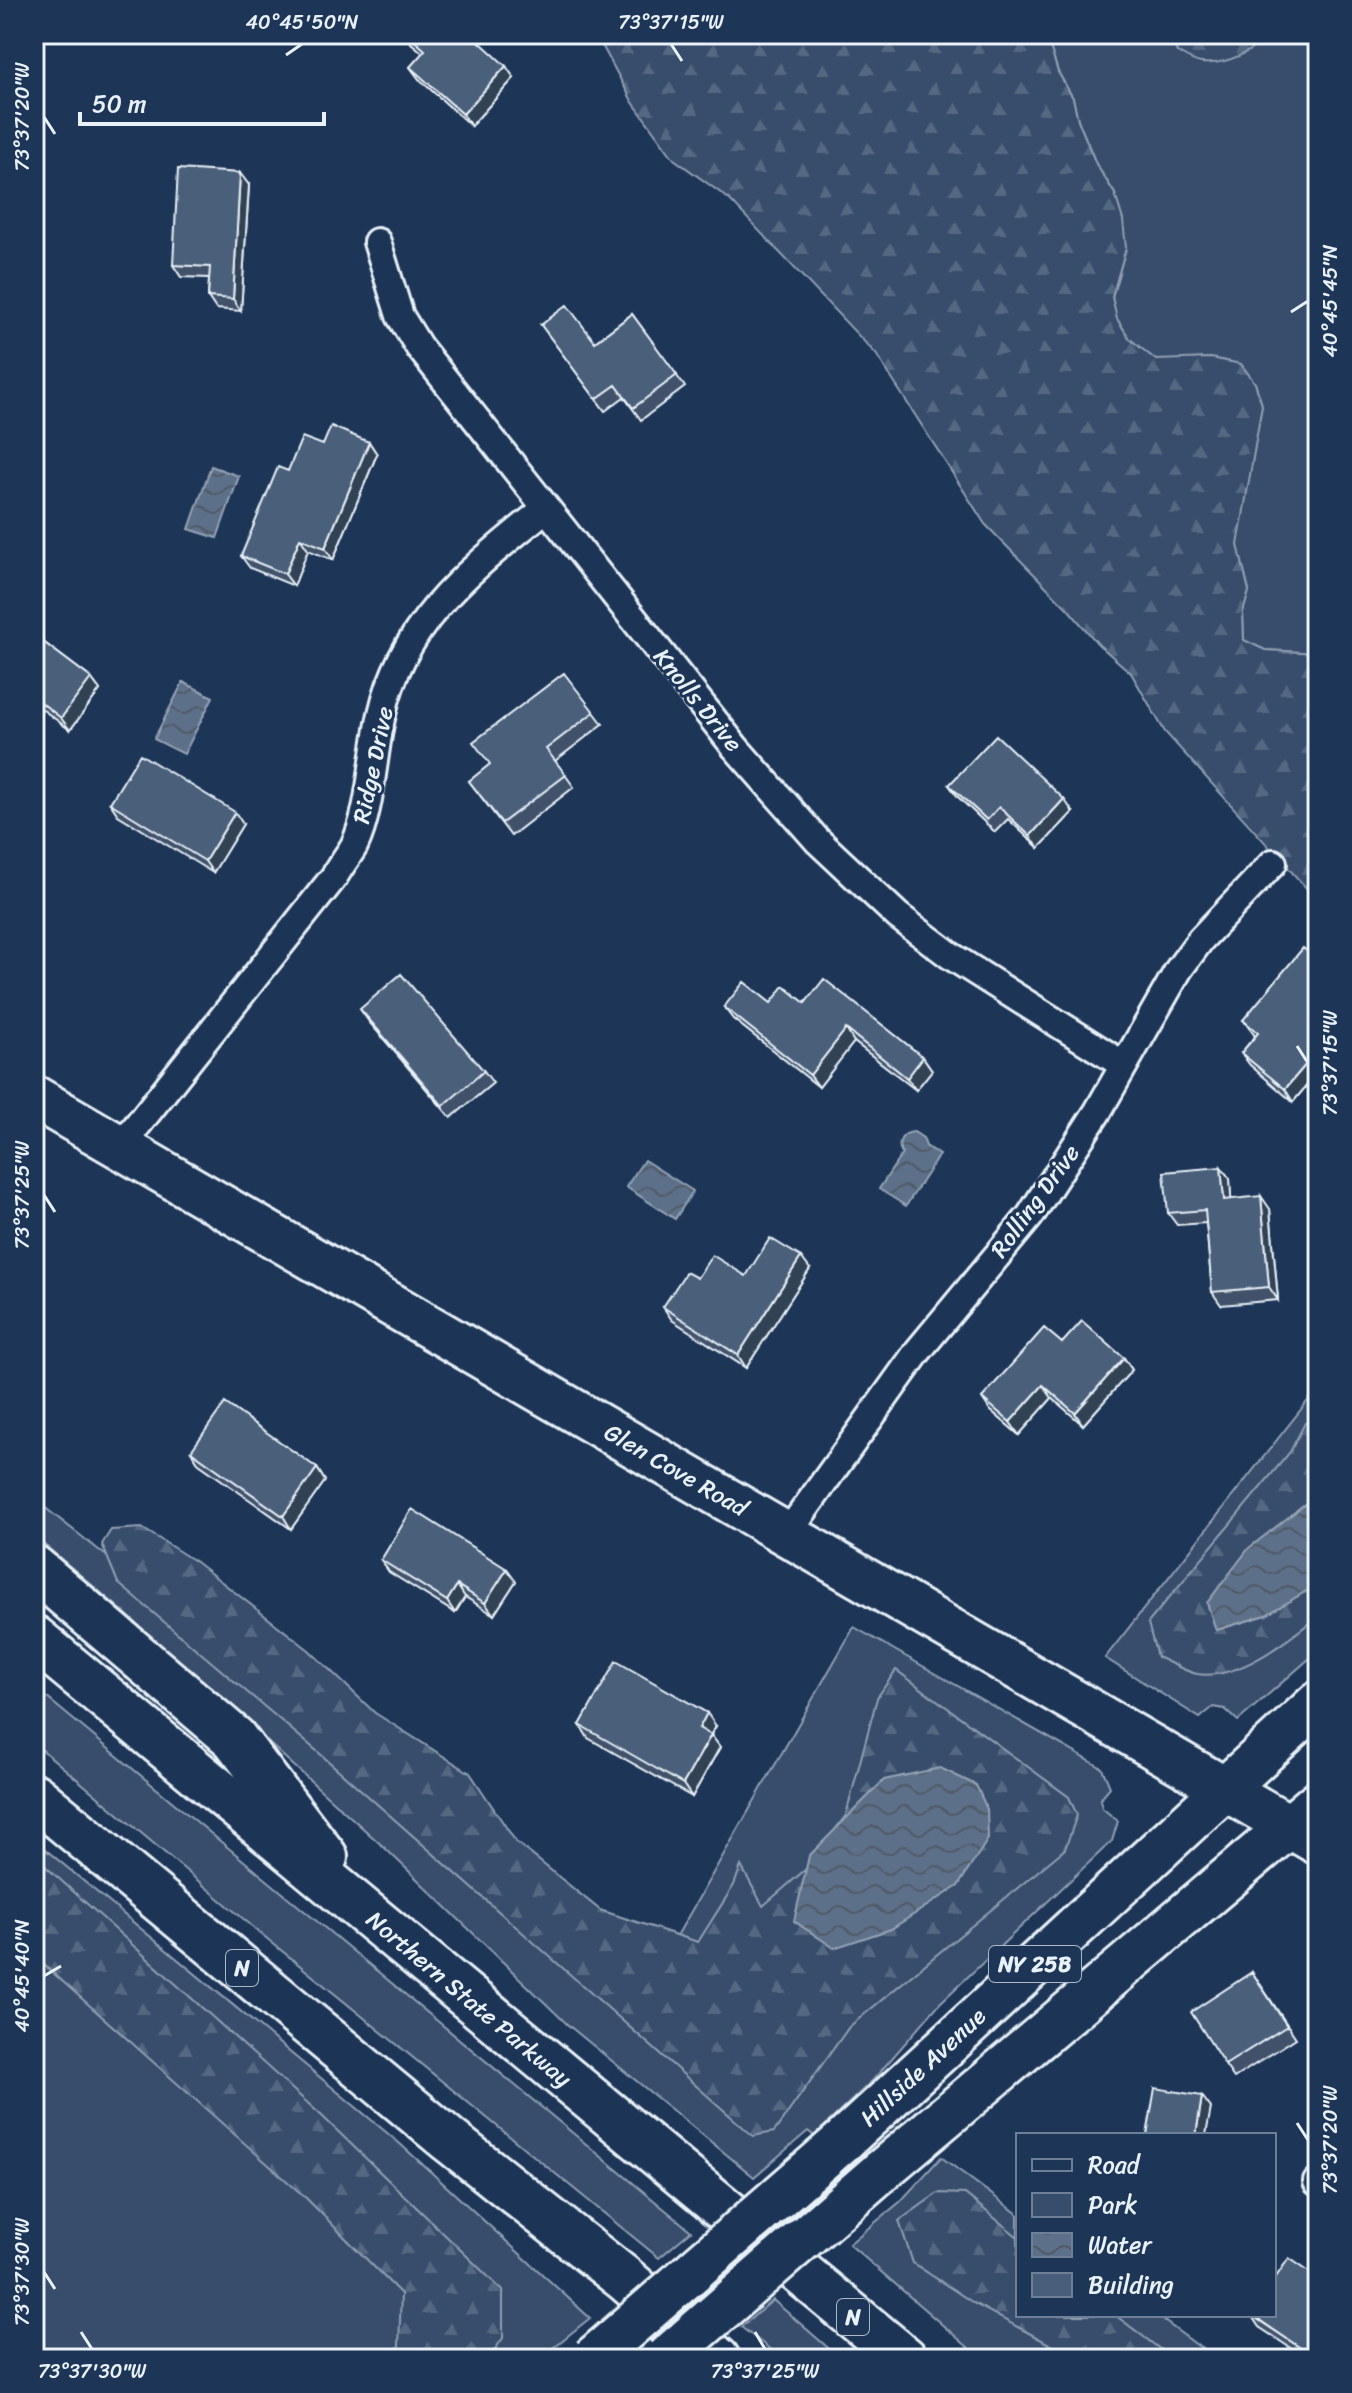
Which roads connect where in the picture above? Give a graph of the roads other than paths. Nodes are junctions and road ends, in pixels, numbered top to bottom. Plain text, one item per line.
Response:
1 (377, 242) dead end
2 (546, 508) junction
3 (1273, 863) dead end
4 (1122, 1064) junction
5 (34, 1097) edge
6 (120, 1147) junction
7 (787, 1534) junction
8 (34, 1568) edge
9 (34, 1638) edge
10 (1318, 1703) edge
11 (1226, 1788) junction
12 (34, 1796) edge
13 (1309, 1824) edge
14 (375, 1922) junction
15 (592, 2359) edge
16 (665, 2359) edge
17 (717, 2359) edge
18 (905, 2359) edge

1 - 2 street, Knolls Drive
2 - 4 street, Knolls Drive
2 - 6 street, Ridge Drive
3 - 4 street, Rolling Drive
4 - 7 street, Rolling Drive
5 - 6 main road, Glen Cove Road
6 - 7 main road, Glen Cove Road
7 - 11 main road, Glen Cove Road
8 - 14 highway
9 - 14 highway, Northern State Parkway / N
10 - 11 main road, Hillside Avenue / NY 25B
11 - 13 main road, Glen Cove Road
11 - 15 main road, Hillside Avenue / NY 25B, bridge
12 - 17 highway, N
13 - 16 main road, Hillside Avenue / NY 25B, bridge
14 - 18 highway, Northern State Parkway / N

